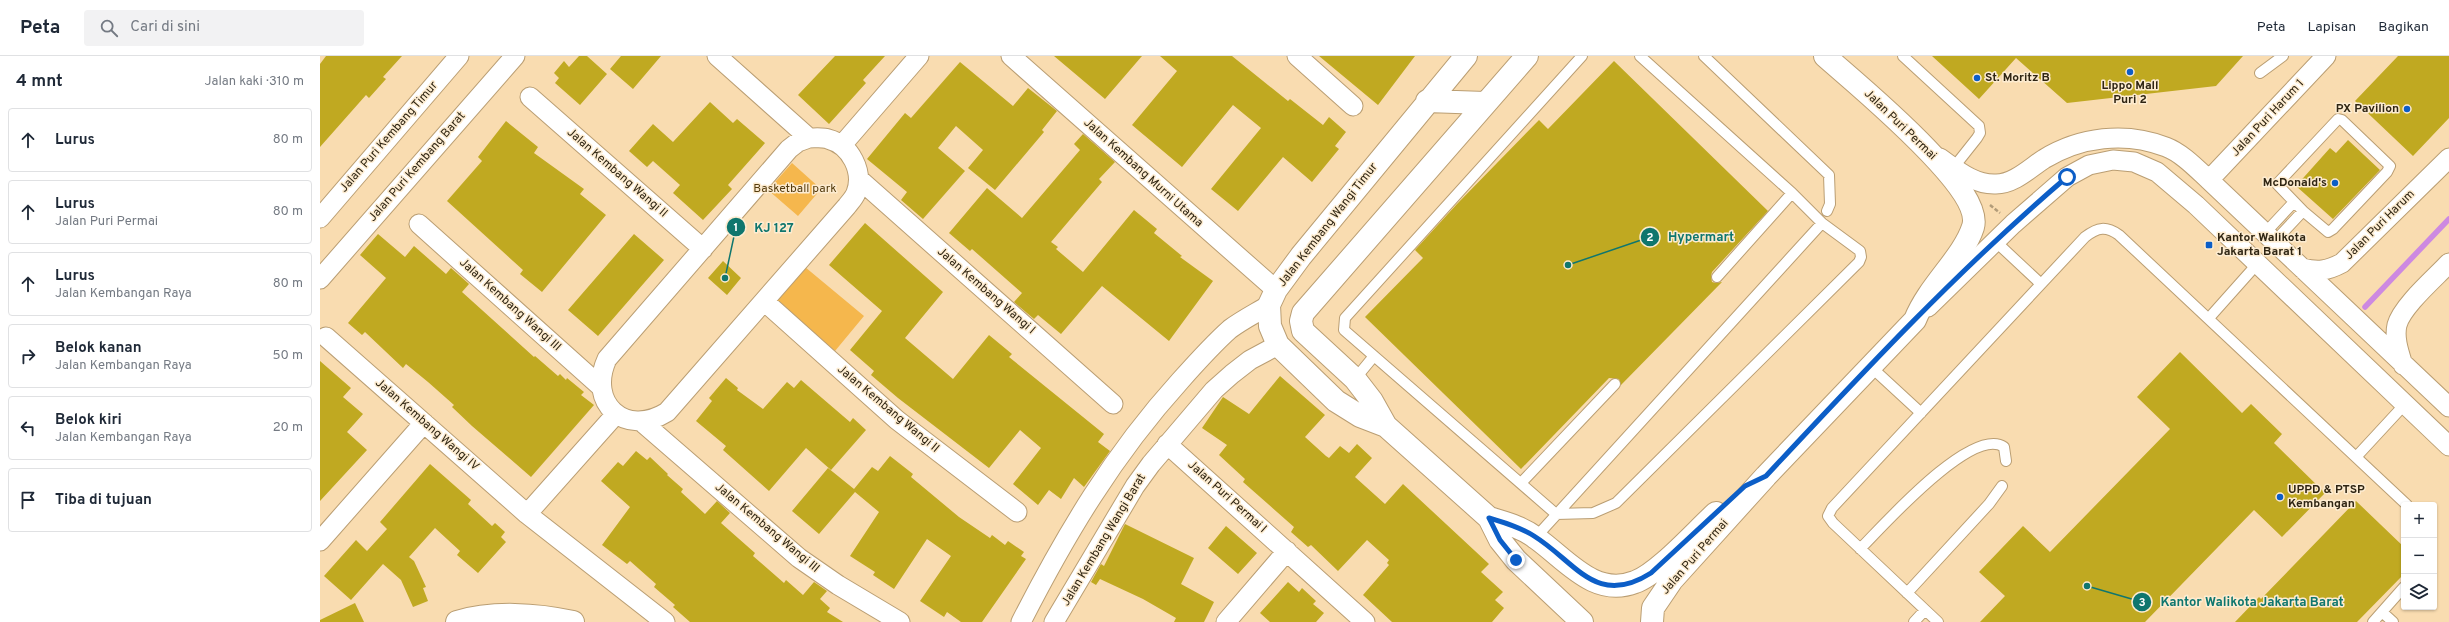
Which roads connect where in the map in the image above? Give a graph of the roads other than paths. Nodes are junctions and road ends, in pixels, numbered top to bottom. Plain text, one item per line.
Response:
1 (459, 56) edge
2 (515, 56) edge
3 (717, 56) edge
4 (919, 56) edge
5 (1011, 56) edge
6 (1297, 56) edge
7 (1466, 56) edge
8 (1526, 56) edge
9 (1582, 56) edge
10 (1640, 56) edge
11 (1704, 56) edge
12 (1825, 56) edge
13 (1903, 56) edge
14 (2283, 56) edge
15 (2326, 56) edge
16 (2260, 73) dead end
17 (530, 97) dead end
18 (1427, 101) junction
19 (1485, 103) junction
20 (1353, 106) dead end
21 (810, 138) junction
22 (842, 145) junction
23 (1929, 150) junction
24 (2449, 158) edge
25 (1954, 168) junction
26 (859, 179) junction
27 (2209, 180) junction
28 (1792, 193) junction
29 (2294, 202) junction
30 (1828, 211) dead end
31 (2303, 211) junction
32 (320, 218) edge
33 (1822, 223) junction
34 (419, 224) dead end
35 (2269, 238) junction
36 (2001, 247) junction
37 (703, 249) junction
38 (2449, 262) edge
39 (2256, 267) junction
40 (2302, 268) junction
41 (1717, 277) dead end
42 (320, 278) edge
43 (2041, 284) junction
44 (1272, 298) junction
45 (764, 301) junction
46 (2209, 318) junction
47 (1915, 320) junction
48 (326, 337) dead end
49 (1278, 346) junction
50 (1374, 356) junction
51 (2403, 365) junction
52 (1870, 366) junction
53 (1354, 379) junction
54 (1615, 384) dead end
55 (600, 386) junction
56 (1113, 404) dead end
57 (2449, 407) edge
58 (2401, 409) junction
59 (616, 414) junction
60 (1921, 414) junction
61 (642, 422) junction
62 (424, 423) junction
63 (1386, 426) junction
64 (1167, 444) junction
65 (2449, 446) edge
66 (2357, 456) junction
67 (2006, 461) dead end
68 (1766, 476) junction
69 (1521, 483) junction
70 (2002, 486) dead end
71 (2404, 502) edge
72 (1017, 512) dead end
73 (527, 514) junction
74 (1556, 514) junction
75 (1489, 518) junction
76 (1536, 537) junction
77 (320, 541) edge
78 (1860, 549) junction
79 (1286, 551) junction
80 (2401, 590) edge
81 (1907, 593) junction
82 (1925, 610) junction
83 (2382, 612) junction
84 (1652, 615) edge
85 (457, 622) edge
86 (573, 622) edge
87 (666, 622) edge
88 (900, 622) edge
89 (1021, 622) edge
90 (1054, 622) edge
91 (1226, 622) edge
92 (1366, 622) edge
93 (1582, 622) edge
94 (1914, 622) edge
95 (1938, 622) edge
96 (2373, 622) edge
97 (2393, 622) edge

1 - 32 street, Jalan Puri Kembang Timur
2 - 42 street, Jalan Puri Kembang Barat
3 - 21 street
4 - 22 street
5 - 44 street, Jalan Kembang Murni Utama
6 - 20 street
7 - 18 main road, Jalan Kembang Wangi Timur
8 - 19 main road
9 - 50 lane
10 - 28 lane
11 - 30 lane
12 - 23 main road, Jalan Puri Permai
13 - 25 lane
14 - 16 lane
15 - 27 street, Jalan Puri Harum 1
17 - 37 street, Jalan Kembang Wangi II
18 - 19 main road
18 - 44 main road, Jalan Kembang Wangi Timur
19 - 53 main road
21 - 22 street
21 - 37 street
22 - 26 street
23 - 25 street
23 - 47 main road, Jalan Puri Permai
24 - 40 street, Jalan Puri Harum
25 - 27 street
26 - 45 street
26 - 56 street, Jalan Kembang Wangi I
27 - 35 street
28 - 33 lane
28 - 41 lane
29 - 31 lane
29 - 31 lane
29 - 35 lane
31 - 35 lane
33 - 74 lane
33 - 74 lane
34 - 55 street, Jalan Kembang Wangi III
35 - 40 street
36 - 39 street
36 - 43 lane
36 - 47 street
37 - 55 street
38 - 51 street
39 - 46 lane
39 - 58 street
40 - 51 street
43 - 46 lane
43 - 60 lane
44 - 49 main road
44 - 89 street, Jalan Kembang Wangi Timur
45 - 61 street
45 - 72 street, Jalan Kembang Wangi II
46 - 66 lane
47 - 52 main road, Jalan Puri Permai
48 - 62 street, Jalan Kembang Wangi IV
49 - 63 main road
49 - 64 street, Jalan Kembang Wangi Barat
50 - 53 lane
50 - 69 lane
51 - 57 street
52 - 60 lane
52 - 68 main road, Jalan Puri Permai
53 - 63 main road
54 - 69 lane
55 - 59 street
58 - 65 street
58 - 66 lane
59 - 61 street
59 - 73 street
60 - 78 lane
61 - 88 street, Jalan Kembang Wangi III
62 - 73 street, Jalan Kembang Wangi IV
62 - 77 street
63 - 75 main road
64 - 79 street, Jalan Puri Permai I
64 - 90 street, Jalan Kembang Wangi Barat
66 - 71 lane
67 - 78 lane
68 - 76 main road
68 - 84 main road, Jalan Puri Permai
69 - 74 lane
70 - 81 lane
73 - 87 street, Jalan Kembang Wangi IV
74 - 76 lane
75 - 76 main road
75 - 93 main road
78 - 81 lane
79 - 91 street
79 - 92 street, Jalan Puri Permai I
80 - 83 lane
81 - 82 lane
82 - 94 lane
82 - 95 lane
83 - 96 lane
83 - 97 lane
85 - 86 main road

